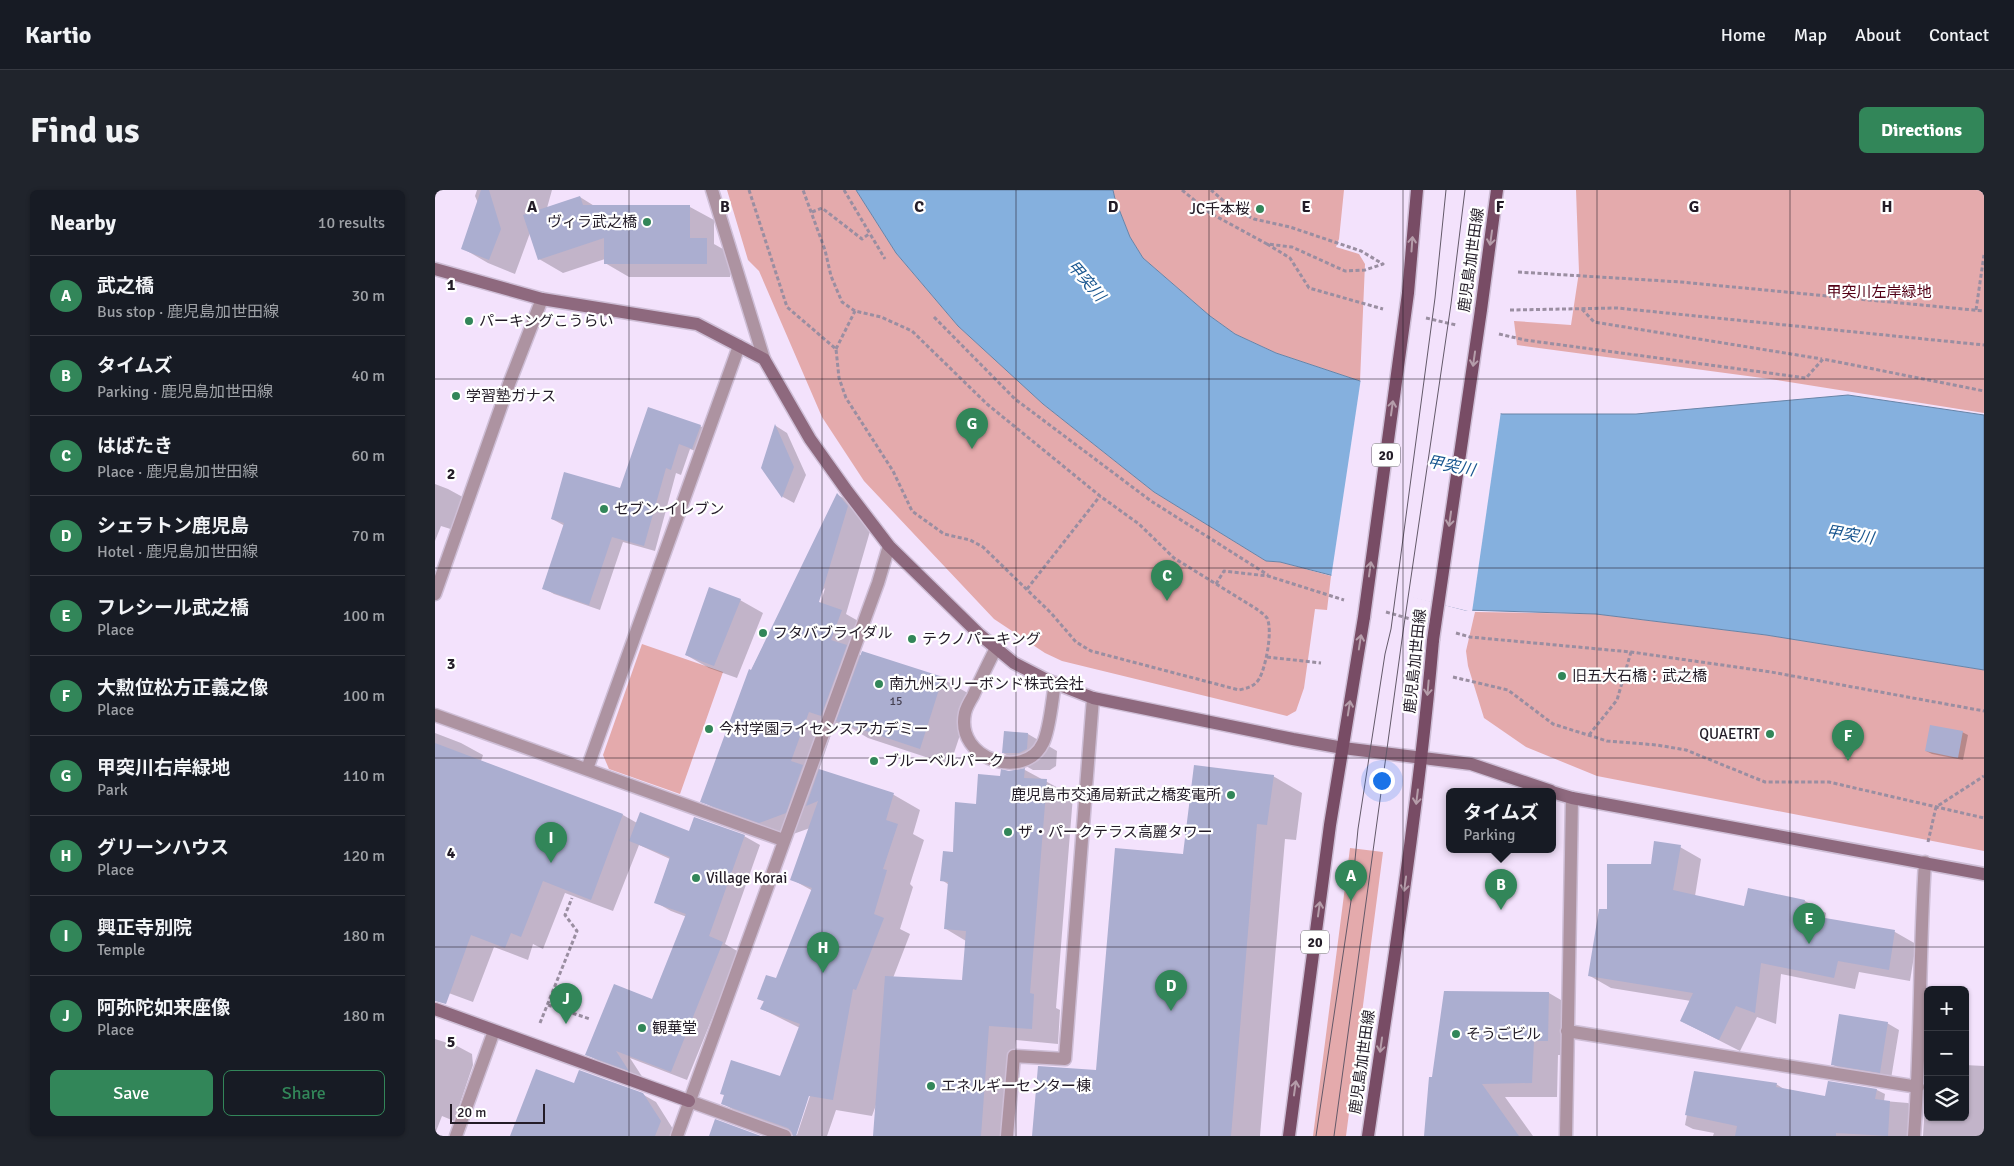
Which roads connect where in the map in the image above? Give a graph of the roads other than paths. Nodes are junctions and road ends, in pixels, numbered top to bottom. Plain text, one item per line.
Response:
1 (712, 190) edge
2 (1417, 190) edge
3 (1497, 190) edge
4 (435, 269) edge
5 (543, 299) junction
6 (739, 346) junction
7 (764, 359) junction
8 (889, 546) junction
9 (435, 594) edge
10 (996, 648) junction
11 (1055, 683) junction
12 (1093, 698) junction
13 (435, 715) edge
14 (1343, 748) junction
15 (1422, 758) junction
16 (587, 769) junction
17 (1543, 788) edge
18 (1556, 792) edge
19 (1572, 798) junction
20 (783, 840) junction
21 (1925, 862) junction
22 (1984, 874) edge
23 (435, 1009) edge
24 (494, 1031) junction
25 (1567, 1031) junction
26 (1918, 1087) junction
27 (689, 1101) junction
28 (456, 1136) edge
29 (677, 1136) edge
30 (785, 1136) edge
31 (1007, 1136) edge
32 (1289, 1136) edge
33 (1368, 1136) edge
34 (1566, 1136) edge
35 (1914, 1136) edge

1 - 7 street
14 -> 2 main road, 20, bridge
3 -> 15 main road, 鹿児島加世田線, bridge
4 - 5 street
5 - 6 street
5 - 9 street
6 - 7 street
6 - 16 street
7 - 8 street
8 - 10 street
8 - 20 street
10 - 11 street
10 - 11 street
11 - 12 street
12 - 14 street
12 - 31 street
13 - 16 street
14 - 15 street
32 -> 14 main road, 20
15 - 17 street
15 -> 33 main road, 鹿児島加世田線
16 - 20 street
18 - 19 street
19 - 21 street
19 - 25 street
20 - 27 street
21 - 22 street
21 - 26 street
23 - 24 street
24 - 27 street
24 - 28 street
25 - 26 street
25 - 34 street
26 - 35 street
27 - 29 street
27 - 30 street

